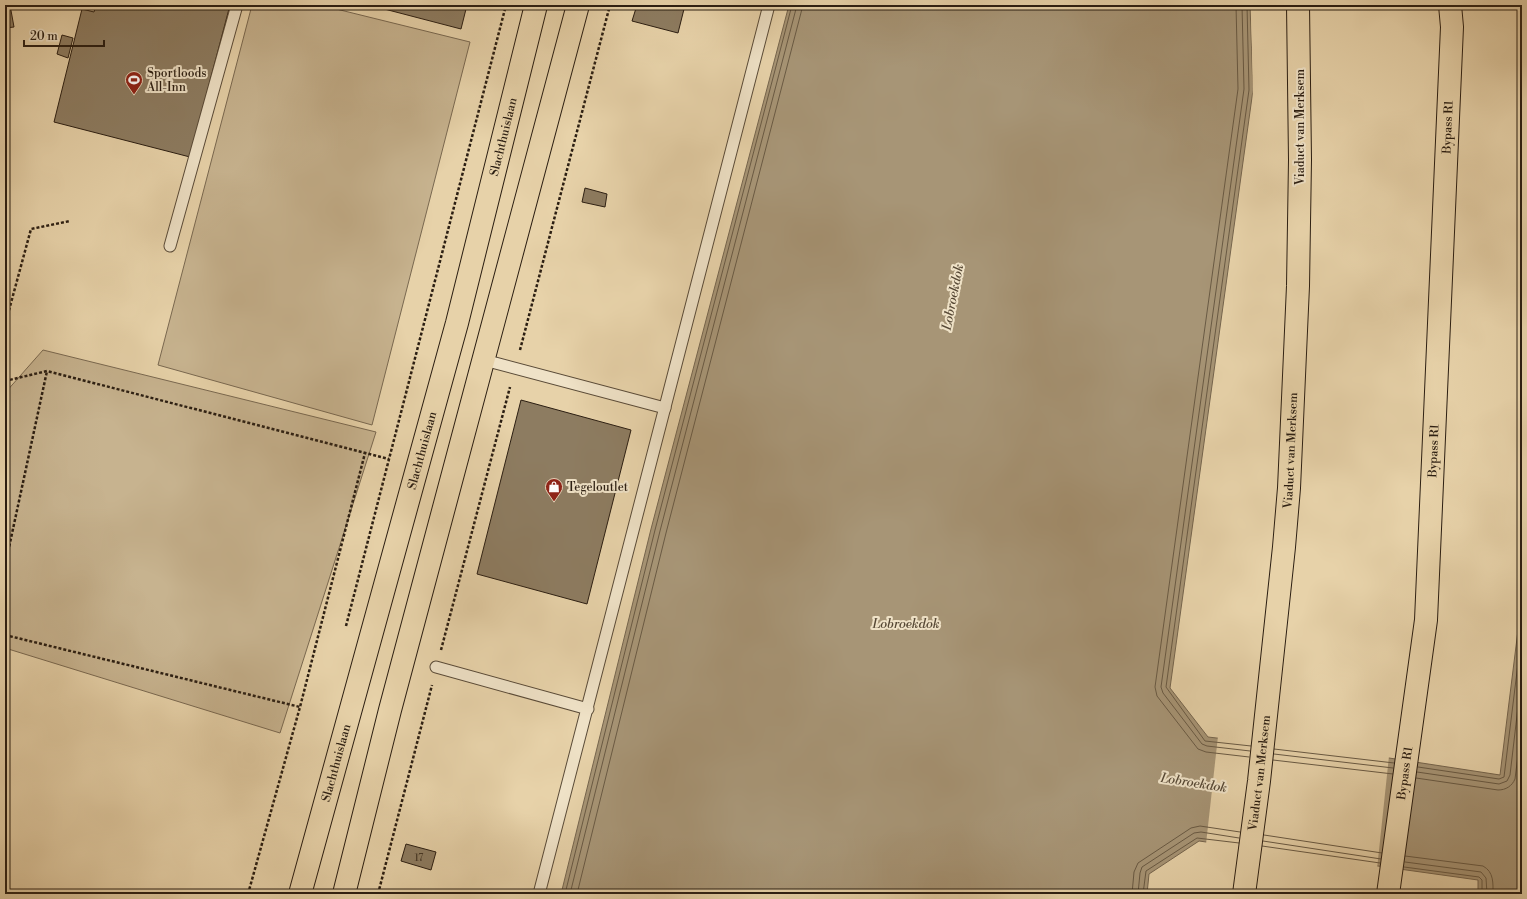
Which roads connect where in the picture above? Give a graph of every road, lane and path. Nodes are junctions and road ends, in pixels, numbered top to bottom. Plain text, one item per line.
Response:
1 (237, 5) edge
2 (506, 5) edge
3 (536, 5) edge
4 (578, 5) edge
5 (610, 5) edge
6 (769, 5) edge
7 (1298, 5) edge
8 (1450, 5) edge
9 (70, 221) dead end
10 (170, 246) dead end
11 (5, 325) edge
12 (484, 360) junction
13 (515, 368) junction
14 (47, 371) junction
15 (5, 381) edge
16 (665, 408) junction
17 (365, 453) junction
18 (389, 460) junction
19 (5, 566) edge
20 (346, 626) dead end
21 (5, 635) edge
22 (436, 667) junction
23 (300, 707) junction
24 (588, 708) junction
25 (248, 894) edge
26 (300, 894) edge
27 (344, 894) edge
28 (378, 894) edge
29 (539, 894) edge
30 (1244, 894) edge
31 (1388, 894) edge

1 - 10 lane
2 - 18 path
3 - 26 main road, Slachthuislaan
4 - 12 main road
5 - 13 path
6 - 16 lane
7 - 30 main road, Viaduct van Merksem
8 - 31 main road, Bypass R1
9 - 11 path
12 - 13 lane
12 - 27 main road
13 - 16 lane
13 - 22 path
14 - 15 path
14 - 17 path
14 - 19 path
16 - 24 lane
17 - 18 path
17 - 23 path
18 - 20 path
21 - 23 path
22 - 24 lane
22 - 28 path
23 - 25 path
24 - 29 lane

